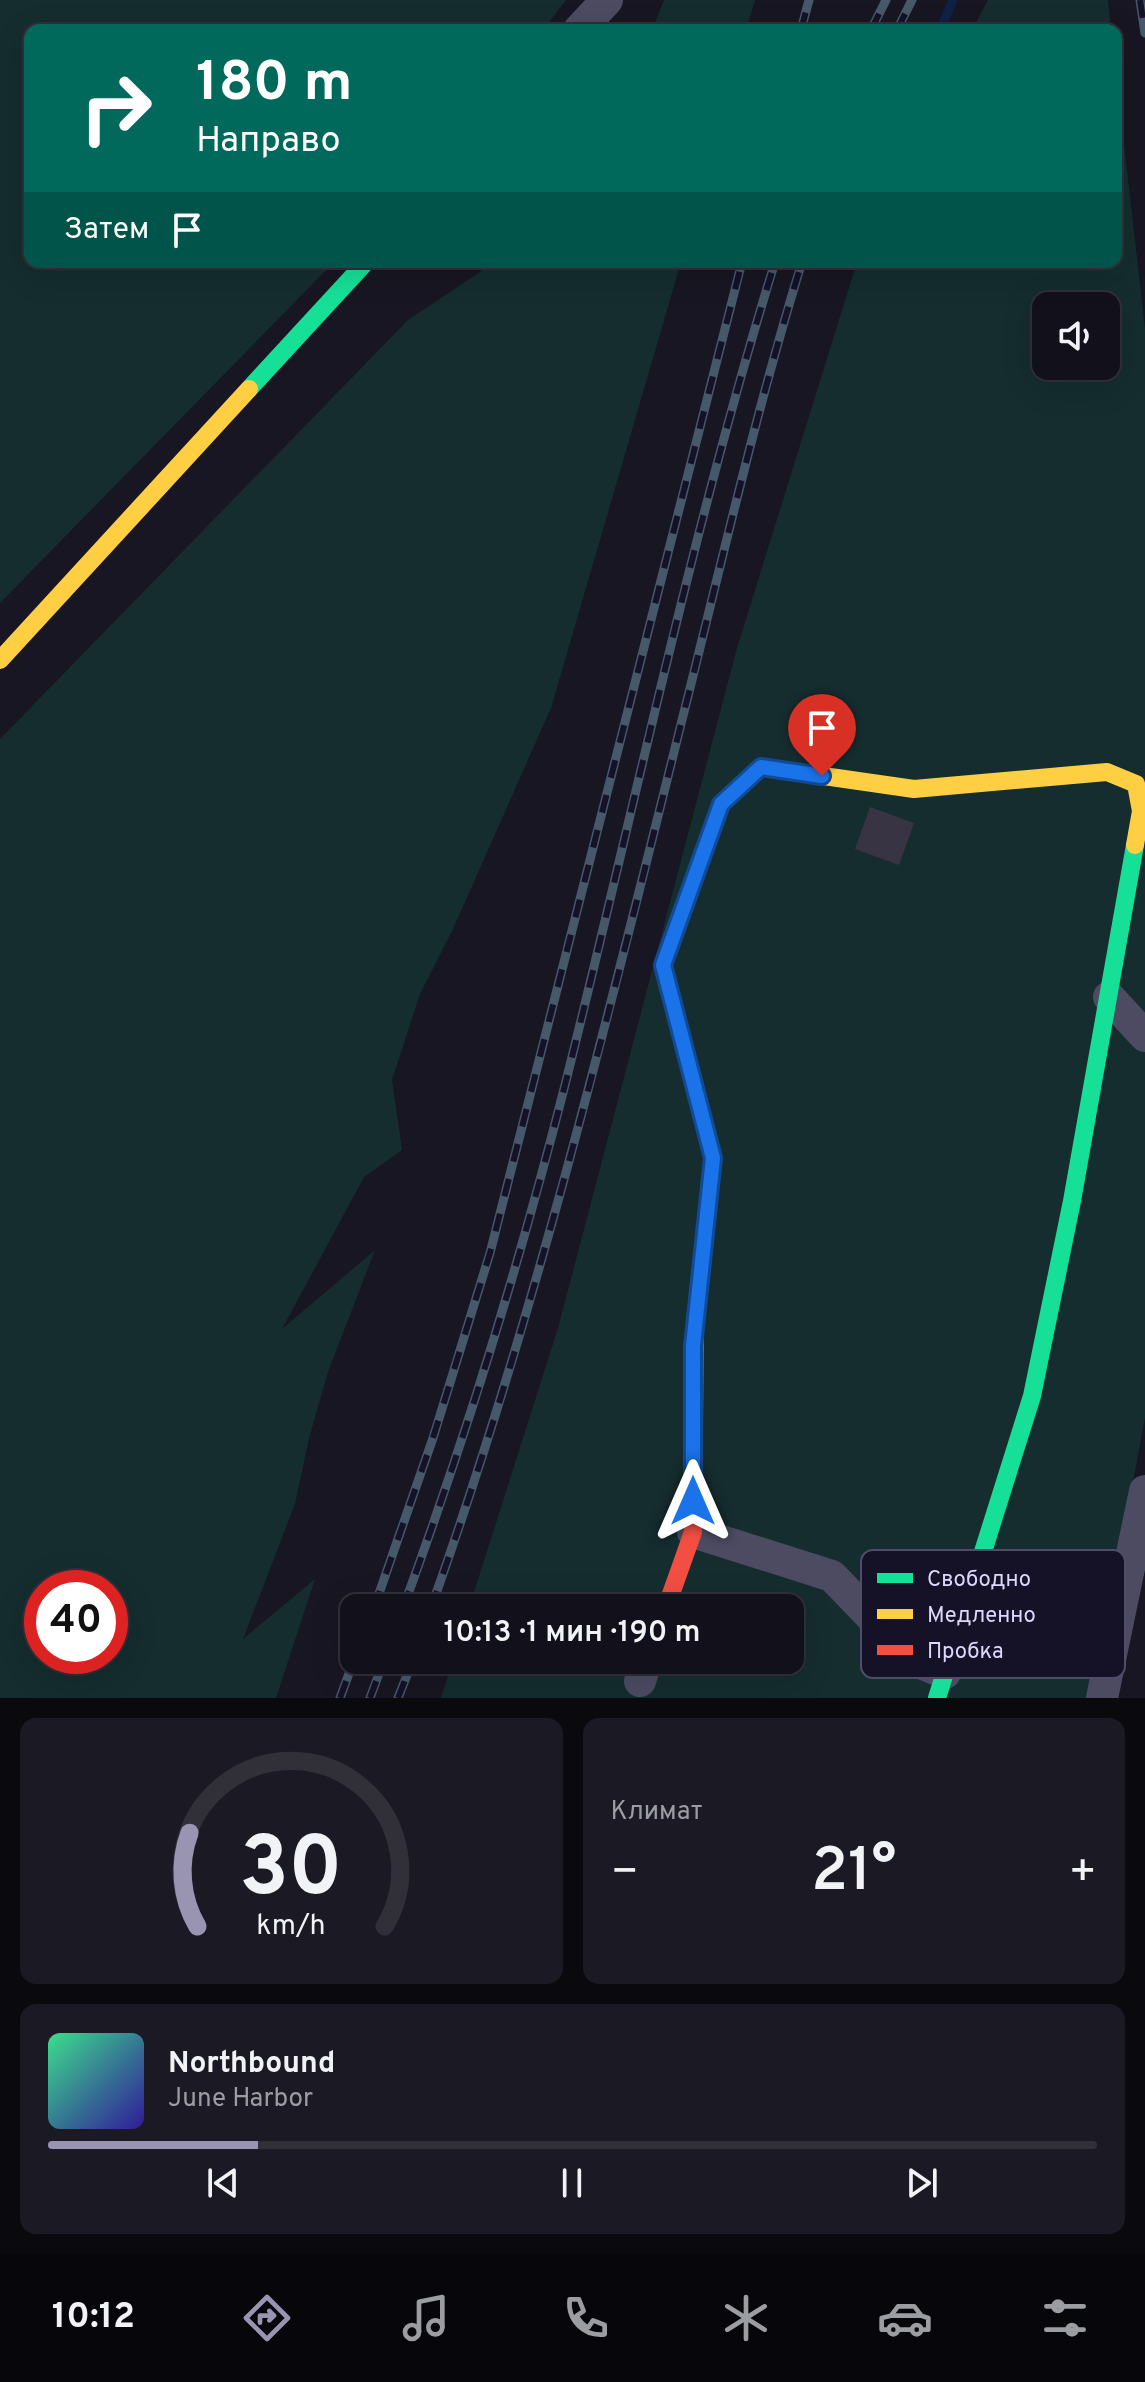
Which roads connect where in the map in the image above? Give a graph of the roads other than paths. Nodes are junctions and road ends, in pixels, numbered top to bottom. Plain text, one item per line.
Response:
1 (607, 0) edge
2 (585, 24) edge
3 (360, 268) edge
4 (0, 660) edge
5 (1109, 997) junction
6 (1145, 1036) edge
7 (1145, 1491) edge
8 (693, 1532) junction
9 (984, 1550) edge
10 (1125, 1587) edge
11 (671, 1594) edge
12 (861, 1606) edge
13 (1106, 1678) edge
14 (1102, 1698) edge

1 - 2 street
3 - 4 street
5 - 6 street
5 - 8 street
5 - 9 street
7 - 10 street
8 - 11 street
8 - 12 street
13 - 14 street

